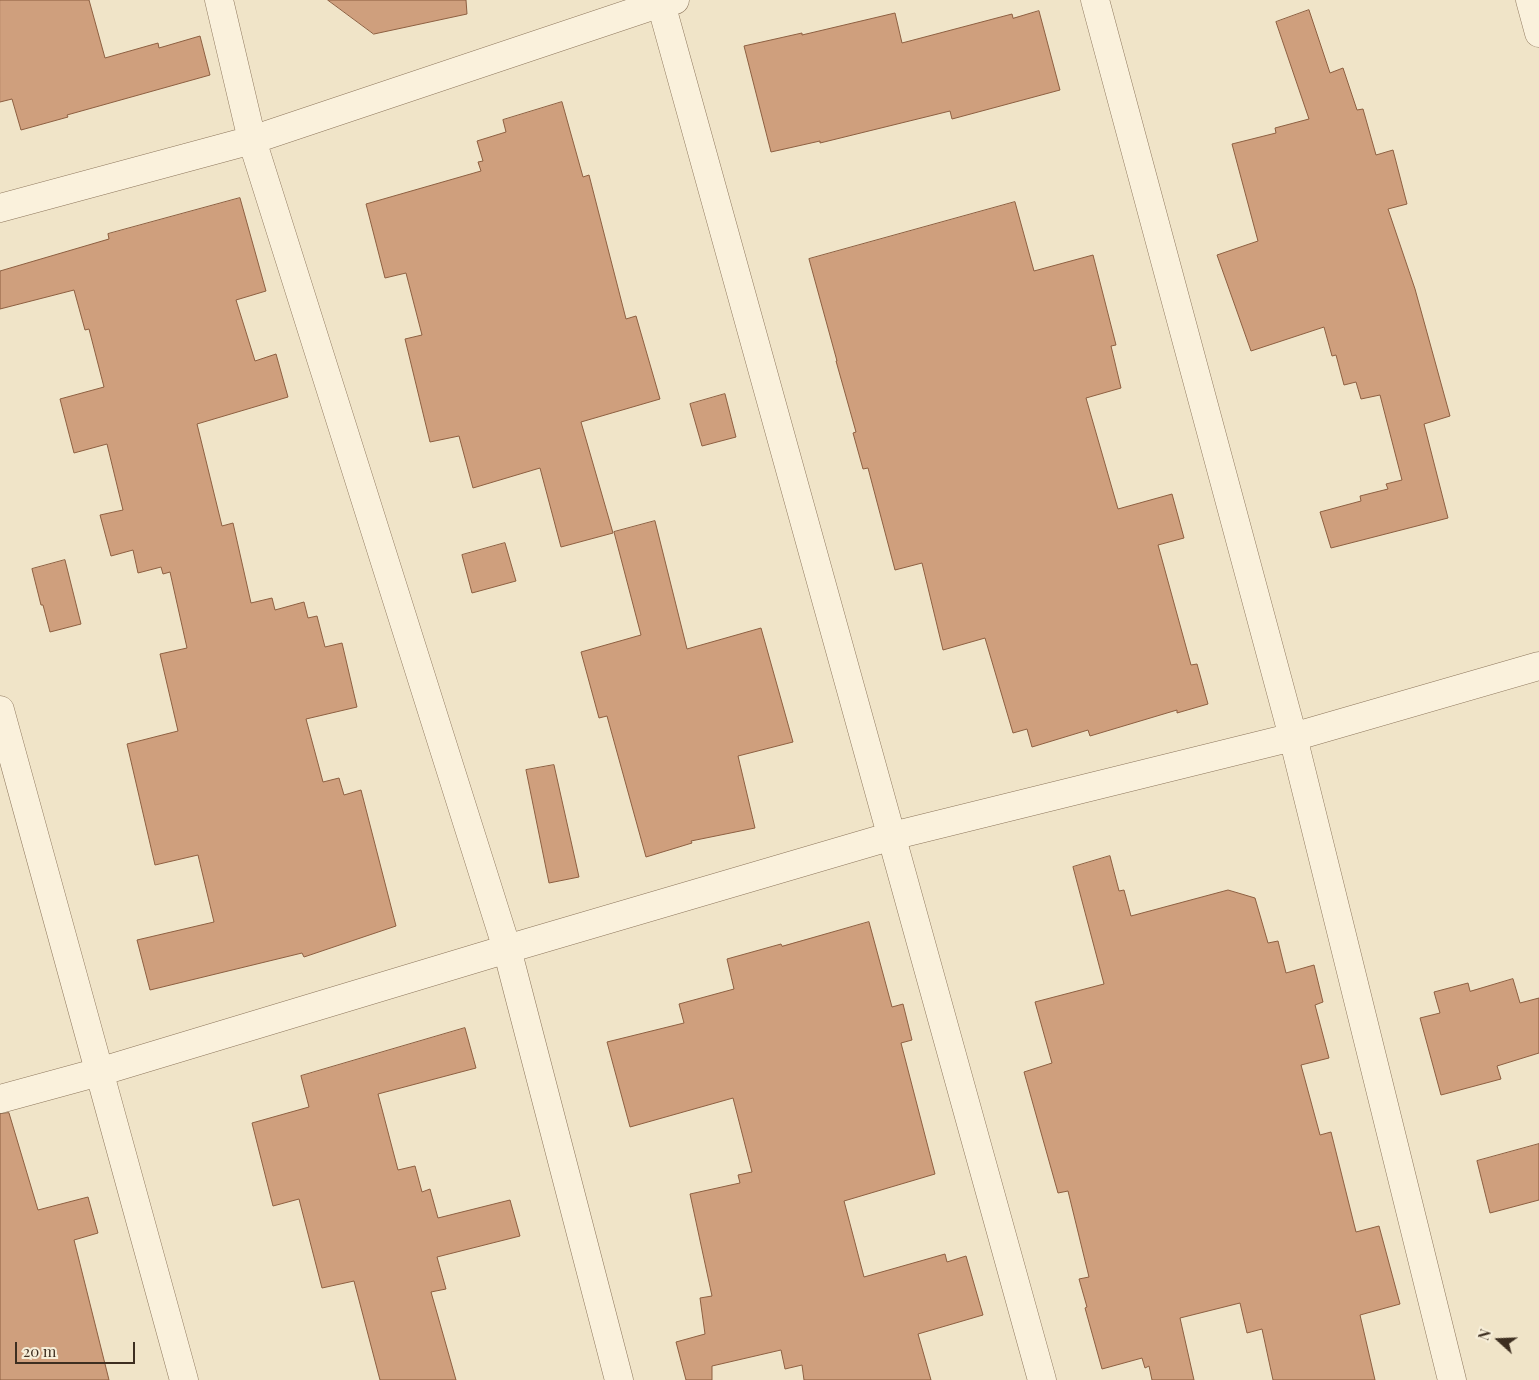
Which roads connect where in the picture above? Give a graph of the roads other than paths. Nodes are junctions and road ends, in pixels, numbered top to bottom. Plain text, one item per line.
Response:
1 (219, 0) edge
2 (1095, 0) edge
3 (1530, 0) edge
4 (665, 1) edge
5 (1539, 33) edge
6 (252, 140) junction
7 (0, 208) edge
8 (1539, 666) edge
9 (0, 710) edge
10 (1293, 737) junction
11 (892, 836) junction
12 (507, 949) junction
13 (99, 1072) junction
14 (0, 1099) edge
15 (184, 1380) edge
16 (619, 1380) edge
17 (1042, 1380) edge
18 (1452, 1380) edge

1 - 6 street
2 - 10 street
3 - 5 street
4 - 6 street
4 - 11 street
6 - 7 street
6 - 12 street
8 - 10 street
9 - 13 street
10 - 11 street
10 - 18 street
11 - 12 street
11 - 17 street
12 - 13 street
12 - 16 street
13 - 14 street
13 - 15 street

